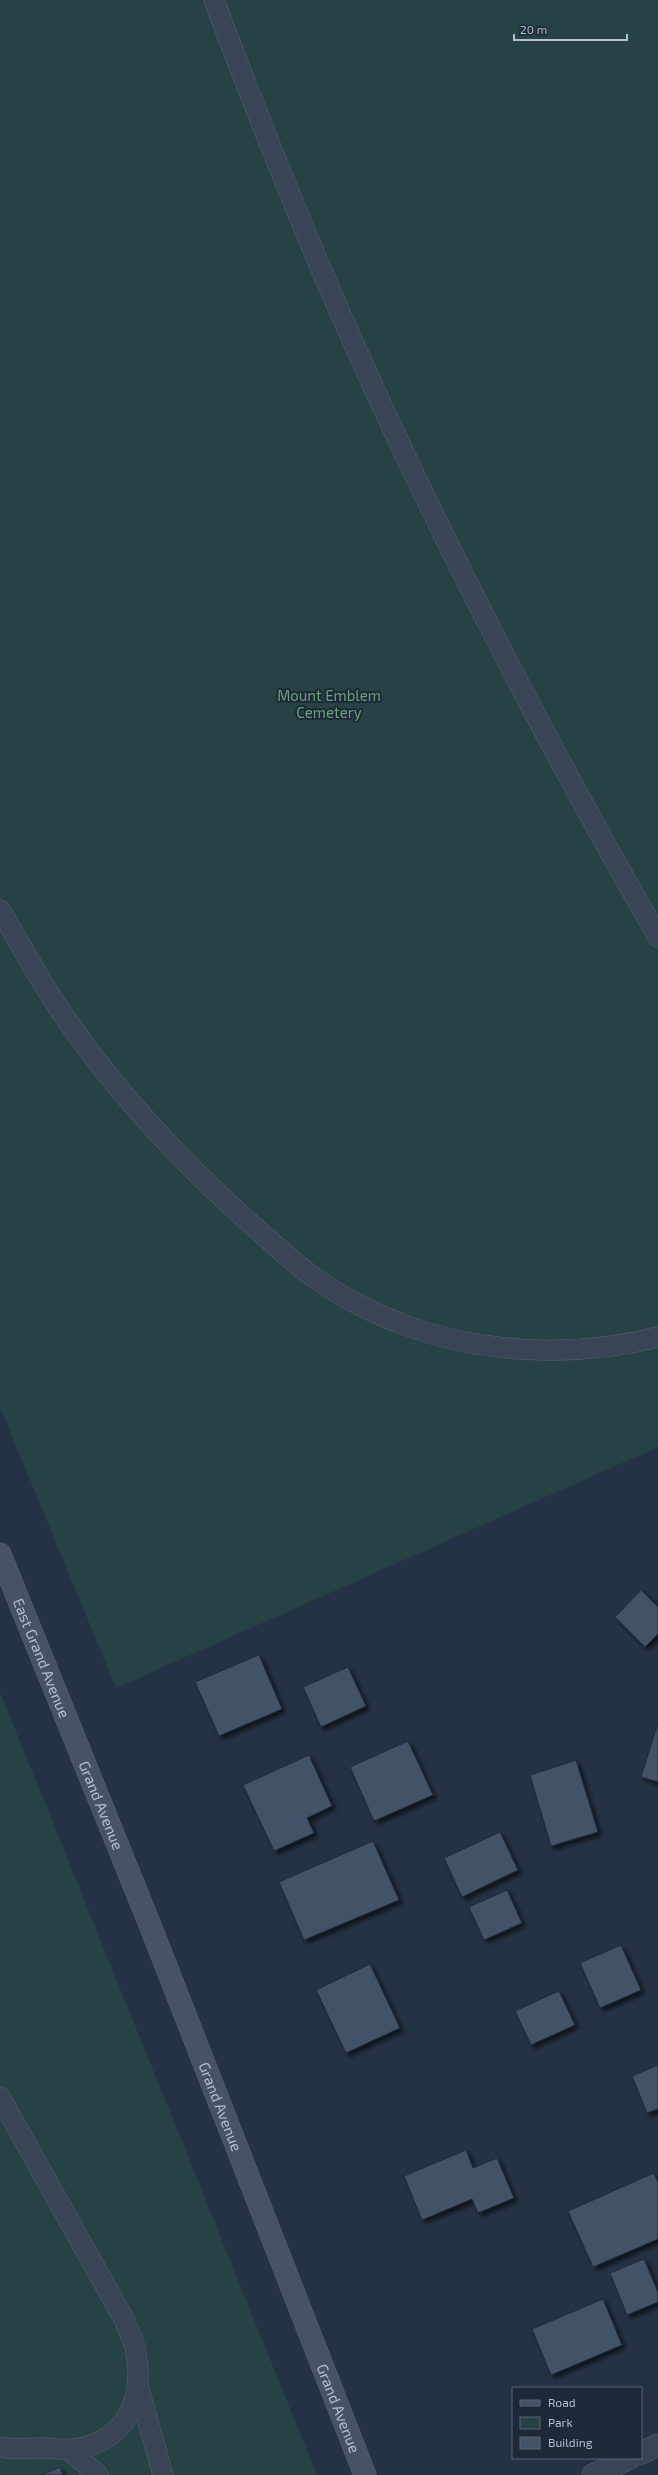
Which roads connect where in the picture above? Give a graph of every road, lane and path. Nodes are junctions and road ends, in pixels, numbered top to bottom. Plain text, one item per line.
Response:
1 (214, 0) edge
2 (0, 910) edge
3 (658, 937) edge
4 (658, 1337) edge
5 (0, 1554) edge
6 (75, 1740) joint
7 (0, 2097) edge
8 (137, 2383) junction
9 (658, 2445) edge
10 (0, 2447) edge
11 (68, 2449) junction
12 (642, 2453) edge
13 (628, 2459) edge
14 (98, 2475) edge
15 (163, 2475) edge
16 (365, 2475) edge
17 (593, 2475) edge

1 - 3 lane
2 - 4 lane
5 - 6 main road, East Grand Avenue
6 - 16 main road, Grand Avenue
7 - 8 lane
8 - 11 lane
8 - 15 lane
9 - 12 street
10 - 11 lane
11 - 14 lane
13 - 17 street

